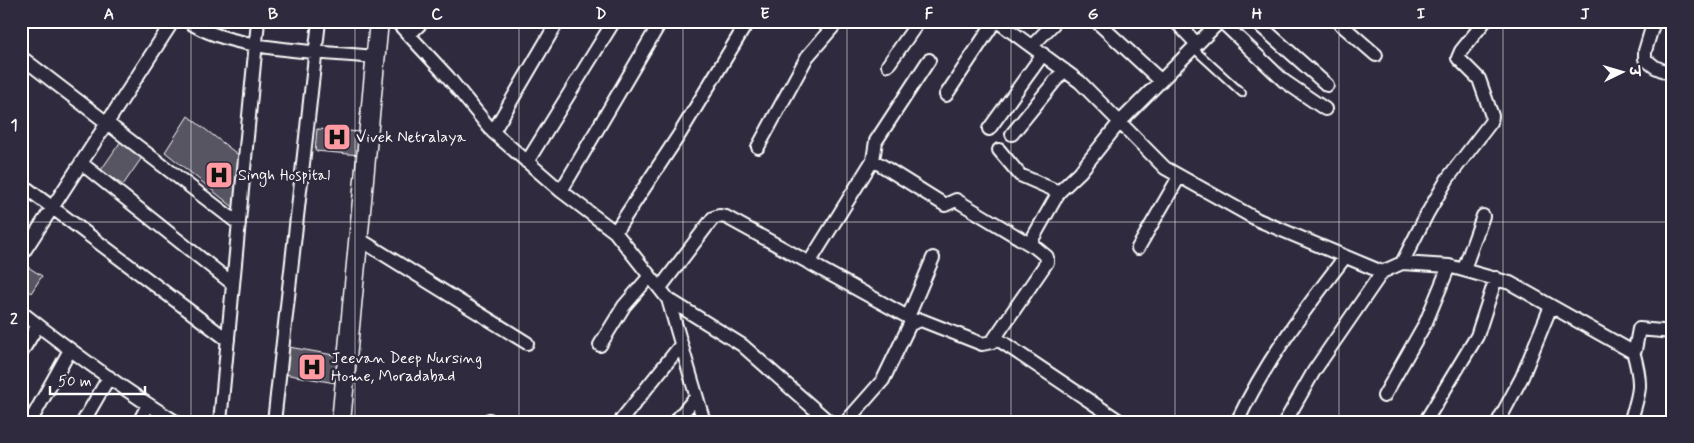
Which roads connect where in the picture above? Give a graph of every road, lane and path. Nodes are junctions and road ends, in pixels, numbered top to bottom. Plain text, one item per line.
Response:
1 (173, 21) edge
2 (188, 21) edge
3 (258, 21) edge
4 (319, 21) edge
5 (379, 21) edge
6 (396, 21) edge
7 (423, 21) edge
8 (558, 21) edge
9 (614, 21) edge
10 (661, 21) edge
11 (748, 21) edge
12 (838, 21) edge
13 (919, 21) edge
14 (996, 21) edge
15 (1056, 21) edge
16 (1096, 21) edge
17 (1175, 21) edge
18 (1220, 21) edge
19 (1255, 21) edge
20 (1337, 21) edge
21 (1485, 21) edge
22 (1654, 21) edge
23 (1669, 21) edge
24 (1673, 23) edge
25 (409, 35) junction
26 (256, 46) junction
27 (1032, 46) junction
28 (1195, 46) junction
29 (316, 52) junction
30 (1043, 54) junction
31 (1376, 55) dead end
32 (21, 57) edge
33 (376, 57) junction
34 (929, 60) dead end
35 (888, 65) dead end
36 (1064, 70) junction
37 (1673, 75) edge
38 (1161, 81) junction
39 (1328, 86) dead end
40 (1242, 93) dead end
41 (946, 95) dead end
42 (1325, 109) dead end
43 (108, 122) junction
44 (1119, 123) junction
45 (988, 129) dead end
46 (493, 132) junction
47 (1012, 134) dead end
48 (758, 147) dead end
49 (999, 150) dead end
50 (874, 160) junction
51 (527, 162) junction
52 (82, 163) junction
53 (1180, 178) junction
54 (21, 184) edge
55 (561, 191) junction
56 (1059, 192) junction
57 (52, 208) junction
58 (1483, 216) dead end
59 (239, 224) junction
60 (614, 232) junction
61 (359, 239) junction
62 (1031, 245) junction
63 (1138, 248) dead end
64 (21, 256) edge
65 (1345, 257) junction
66 (933, 258) dead end
67 (809, 263) junction
68 (1402, 263) junction
69 (1449, 266) junction
70 (1464, 269) junction
71 (1382, 272) junction
72 (650, 276) junction
73 (1496, 278) junction
74 (233, 284) junction
75 (660, 288) junction
76 (668, 299) junction
77 (1551, 306) junction
78 (21, 312) edge
79 (911, 319) junction
80 (38, 325) junction
81 (1673, 332) edge
82 (996, 338) junction
83 (228, 340) junction
84 (527, 342) dead end
85 (600, 345) dead end
86 (681, 345) junction
87 (70, 350) junction
88 (1633, 351) junction
89 (21, 353) edge
90 (109, 378) junction
91 (1384, 396) dead end
92 (696, 397) junction
93 (148, 405) junction
94 (622, 419) dead end
95 (30, 422) edge
96 (83, 422) edge
97 (138, 422) edge
98 (176, 422) edge
99 (220, 422) edge
100 (274, 422) edge
101 (342, 422) edge
102 (675, 422) edge
103 (704, 422) edge
104 (829, 422) edge
105 (846, 422) edge
106 (1122, 422) edge
107 (1237, 422) edge
108 (1285, 422) edge
109 (1425, 422) edge
110 (1498, 422) edge
111 (1630, 422) edge

1 - 43 street
2 - 26 street
3 - 26 street
4 - 29 street
5 - 33 main road
6 - 25 street
7 - 25 street
8 - 46 street
9 - 51 street
10 - 55 street
11 - 60 street
12 - 48 street
13 - 35 street
14 - 27 street
14 - 41 street
15 - 27 street
16 - 38 street
17 - 28 street
18 - 28 street
18 - 42 street
19 - 39 street
20 - 31 street
21 - 68 street
22 - 37 street
23 - 24 street
25 - 46 street
26 - 29 street
26 - 59 street
27 - 30 street
28 - 38 street
28 - 40 lane
29 - 33 street
29 - 100 street
30 - 36 street
30 - 45 street
32 - 43 street
33 - 61 main road
34 - 50 street
36 - 44 street
36 - 47 street
38 - 44 street
43 - 52 street
43 - 59 street
44 - 53 street
44 - 56 street
46 - 51 street
49 - 56 street
50 - 62 street
50 - 67 street
51 - 55 street
52 - 57 street
52 - 74 street
53 - 63 street
53 - 65 street
54 - 57 street
55 - 60 street
56 - 62 street
57 - 64 street
57 - 83 street
58 - 70 street
59 - 74 street
60 - 72 street
61 - 84 street
61 - 101 main road
62 - 82 street
65 - 71 street
65 - 107 street
66 - 79 street
67 - 75 street
67 - 79 street
68 - 69 street
68 - 71 street
69 - 70 street
69 - 91 street
70 - 73 street
71 - 108 street
72 - 75 street
72 - 85 street
73 - 77 street
73 - 109 street
74 - 83 street
75 - 76 street
76 - 86 street
76 - 104 street
77 - 88 street
77 - 110 street
78 - 80 street
79 - 82 street
79 - 105 street
80 - 87 street
80 - 89 street
81 - 88 street
82 - 106 street
83 - 99 street
86 - 92 street
86 - 94 street
87 - 90 street
87 - 95 street
88 - 111 street
90 - 93 street
90 - 96 street
92 - 102 street
92 - 103 street
93 - 97 street
93 - 98 street

